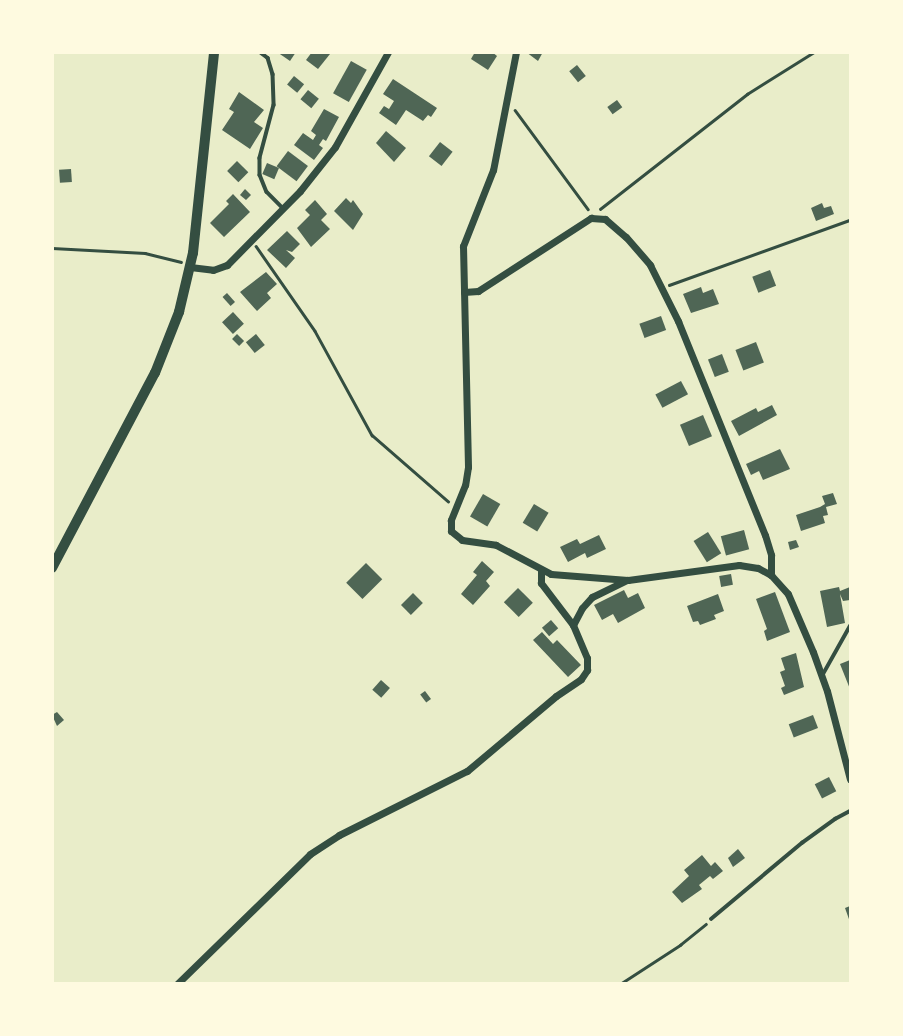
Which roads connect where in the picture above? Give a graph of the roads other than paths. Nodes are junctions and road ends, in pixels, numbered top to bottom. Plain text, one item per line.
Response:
1 (214, 52) edge
2 (260, 52) edge
3 (388, 52) edge
4 (516, 52) edge
5 (283, 208) junction
6 (190, 267) junction
7 (464, 292) junction
8 (52, 568) edge
9 (541, 570) junction
10 (771, 575) junction
11 (628, 580) junction
12 (573, 625) junction
13 (850, 626) edge
14 (822, 676) junction
15 (850, 779) edge
16 (850, 811) edge
17 (711, 919) road end
18 (177, 984) edge

1 - 6 main road
2 - 5 lane
3 - 5 street
4 - 7 street
5 - 6 street
6 - 8 main road
7 - 9 street
7 - 10 street
9 - 11 street
9 - 12 street
10 - 11 street
10 - 14 street
11 - 12 street
12 - 18 street
13 - 14 lane
14 - 15 street
16 - 17 lane

